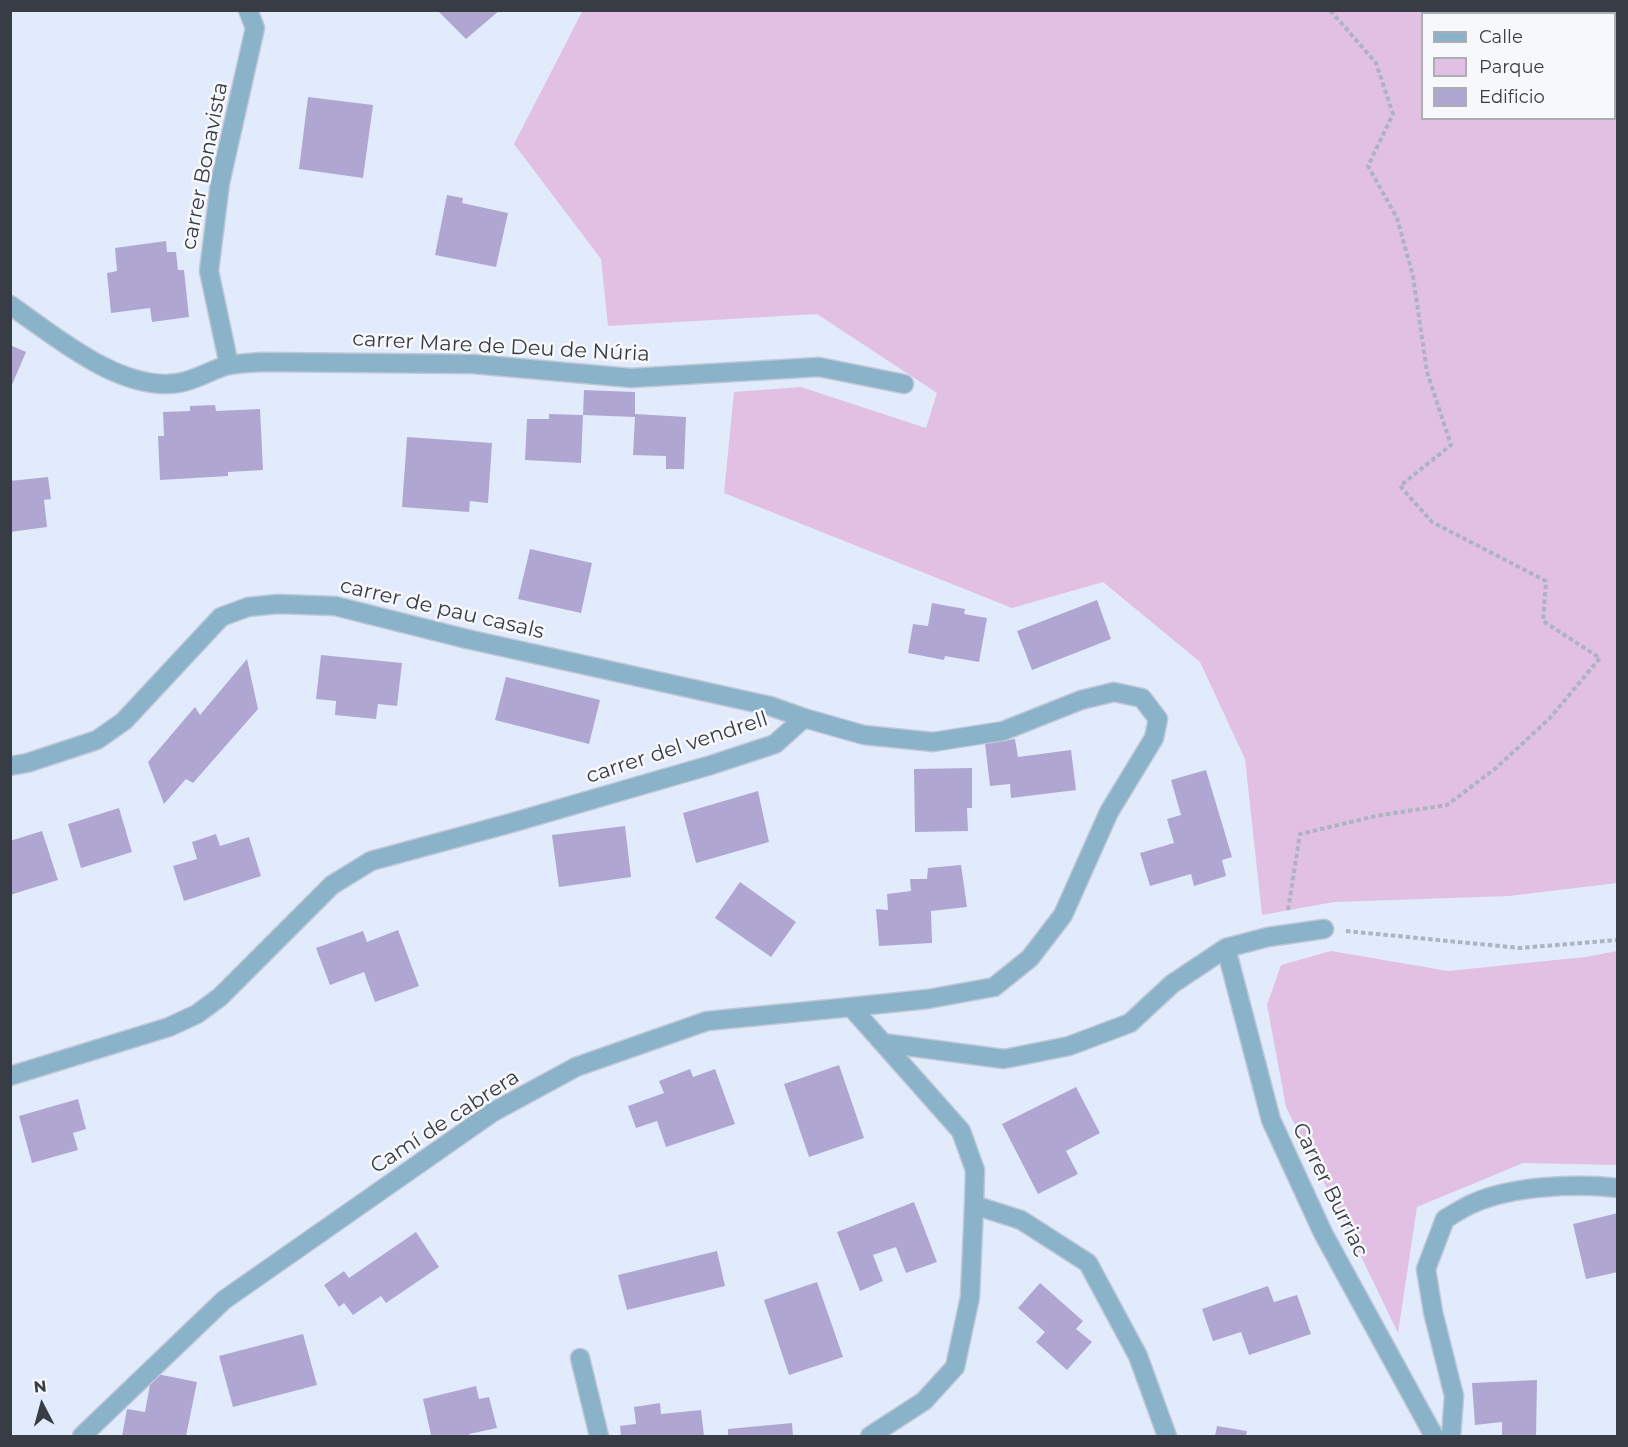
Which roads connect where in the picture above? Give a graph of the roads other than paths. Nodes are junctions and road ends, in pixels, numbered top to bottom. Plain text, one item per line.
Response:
1 (248, 10) edge
2 (10, 306) edge
3 (229, 365) junction
4 (904, 384) dead end
5 (804, 718) junction
6 (10, 766) edge
7 (1324, 929) road end
8 (1226, 948) junction
9 (851, 1007) junction
10 (884, 1043) junction
11 (10, 1076) edge
12 (1617, 1188) edge
13 (974, 1205) junction
14 (580, 1359) dead end
15 (82, 1437) edge
16 (599, 1437) edge
17 (870, 1437) edge
18 (1167, 1437) edge
19 (1434, 1437) edge
20 (1451, 1437) edge

1 - 3 street, carrer Bonavista
2 - 3 street, carrer Mare de Deu de Núria
3 - 4 street, carrer Mare de Deu de Núria
5 - 6 street, carrer de pau casals
5 - 9 street
5 - 11 street, carrer del vendrell
7 - 8 street
8 - 10 street
8 - 19 street, Carrer Burriac
9 - 10 street
9 - 15 street, Camí de cabrera
10 - 13 street
12 - 20 street
13 - 17 street
13 - 18 street
14 - 16 street

